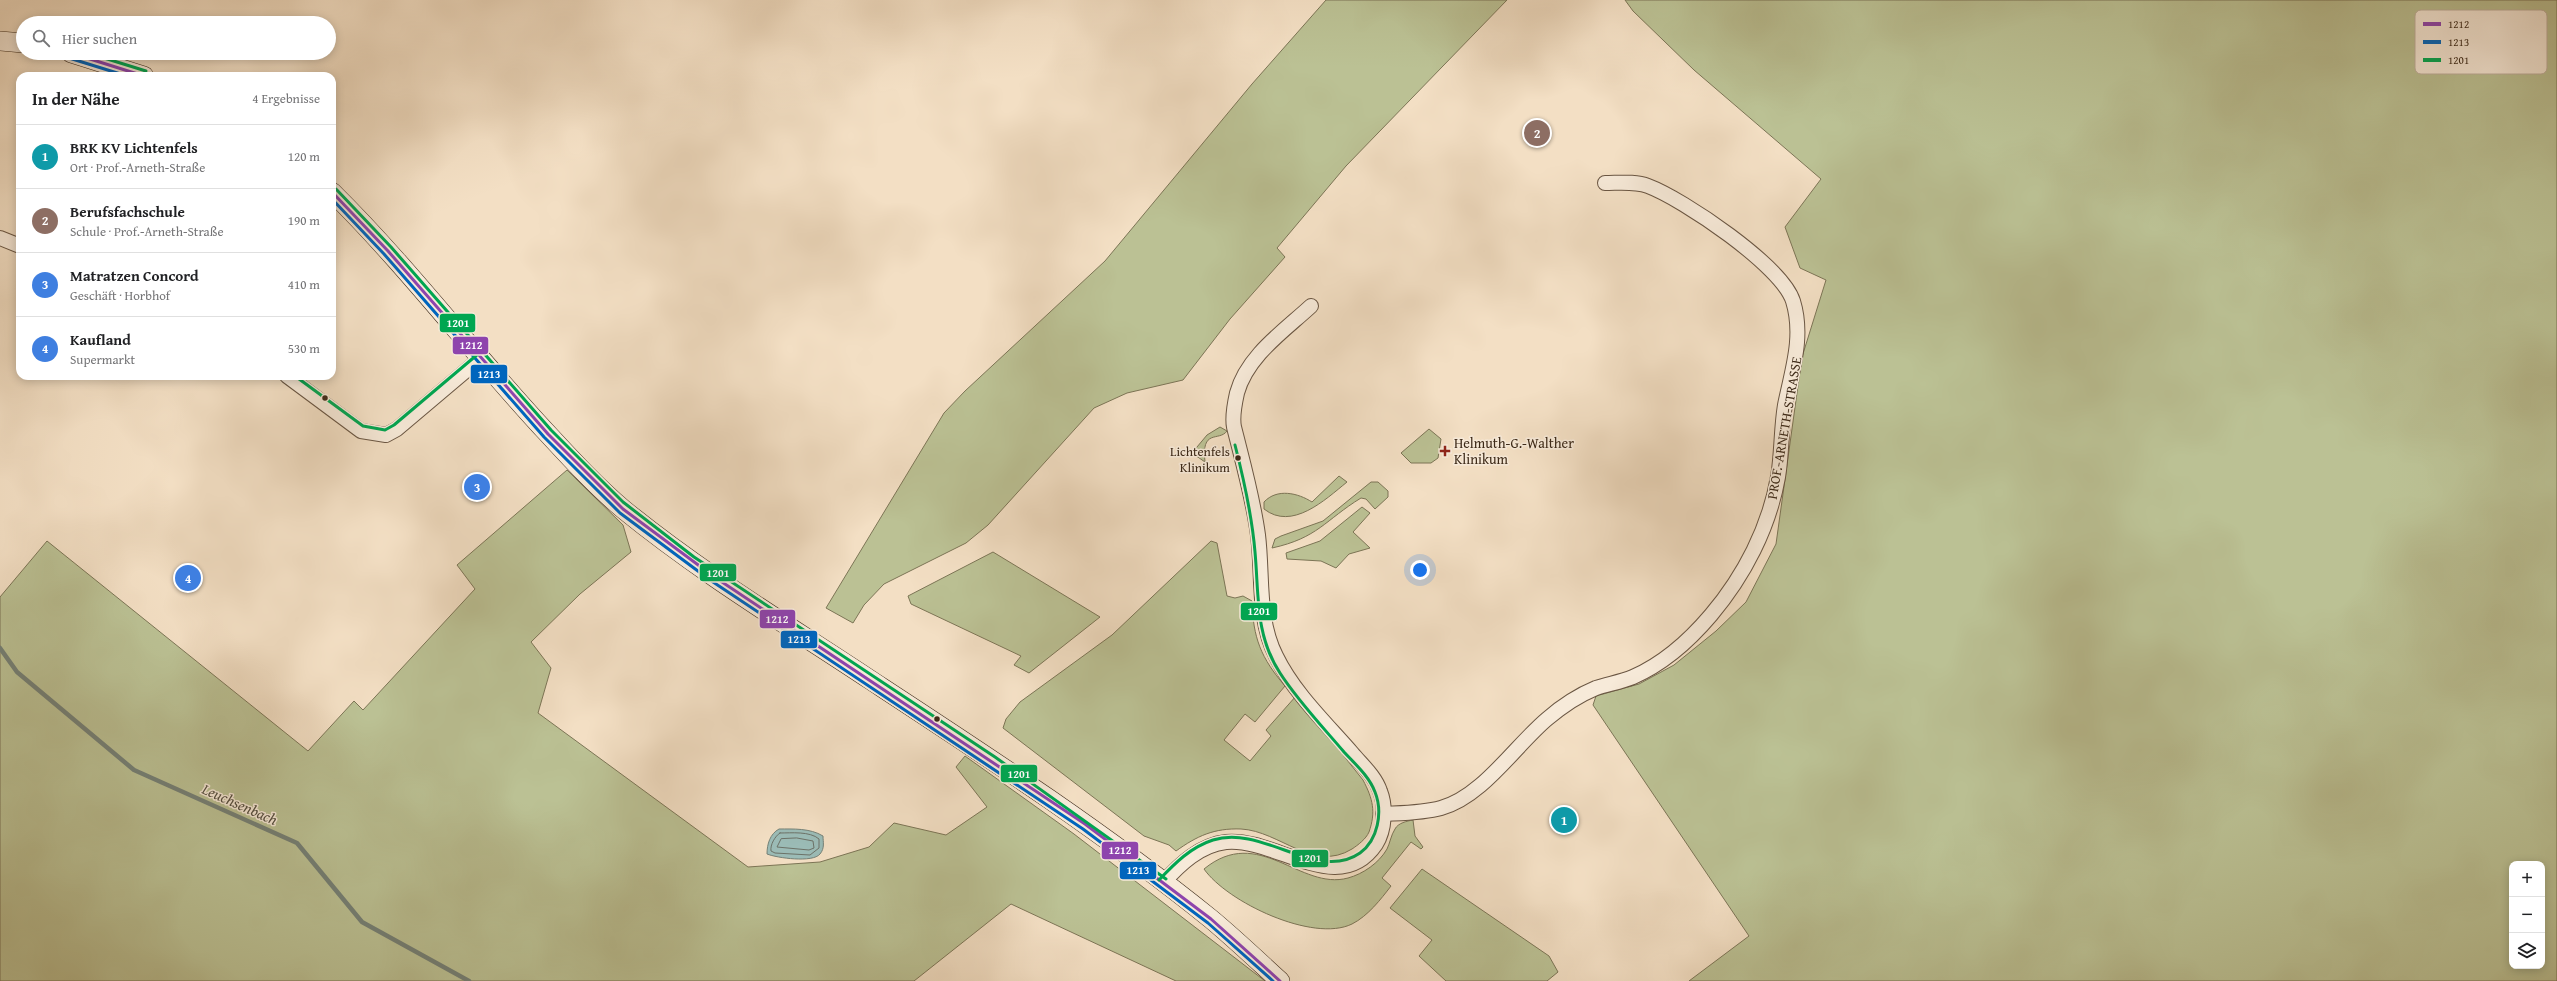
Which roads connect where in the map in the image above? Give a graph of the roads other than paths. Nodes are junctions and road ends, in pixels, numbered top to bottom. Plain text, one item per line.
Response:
1 (0, 41) edge
2 (16, 43) edge
3 (93, 60) edge
4 (131, 72) edge
5 (1605, 183) dead end
6 (336, 196) edge
7 (0, 238) edge
8 (16, 244) edge
9 (1311, 306) dead end
10 (481, 358) junction
11 (291, 380) edge
12 (1383, 814) junction
13 (1163, 883) junction
14 (1280, 981) edge

1 - 2 main road
3 - 4 main road
5 - 12 street, PROF.-ARNETH-STRASSE
6 - 10 main road
7 - 8 street
9 - 12 street
10 - 11 street
10 - 13 main road
12 - 13 street
13 - 14 main road

